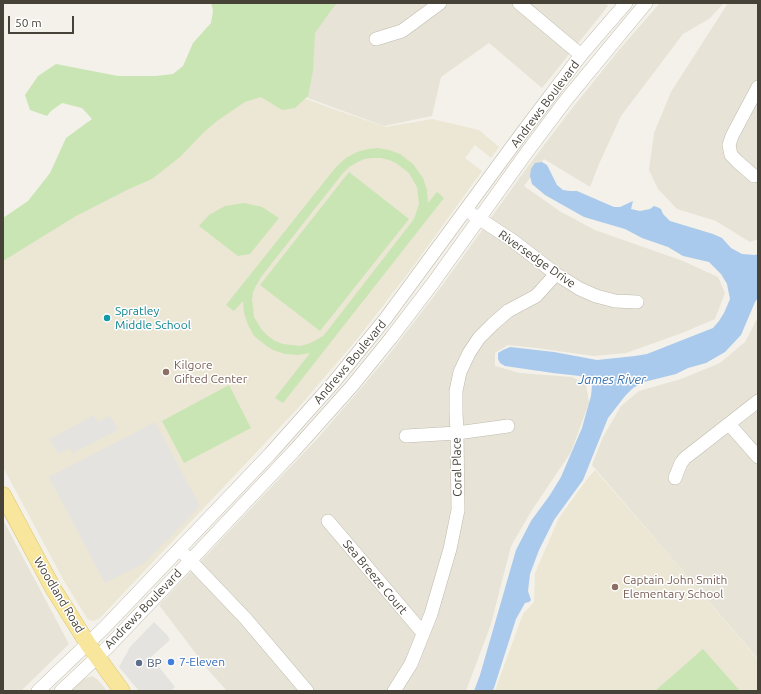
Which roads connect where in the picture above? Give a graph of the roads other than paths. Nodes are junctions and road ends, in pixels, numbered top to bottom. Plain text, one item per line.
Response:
1 (440, 3) edge
2 (519, 3) edge
3 (626, 3) edge
4 (646, 3) edge
5 (376, 39) dead end
6 (581, 56) junction
7 (758, 87) edge
8 (754, 176) dead end
9 (466, 209) junction
10 (479, 219) junction
11 (556, 274) junction
12 (637, 302) dead end
13 (758, 401) edge
14 (729, 424) junction
15 (508, 426) dead end
16 (457, 433) junction
17 (406, 436) dead end
18 (758, 457) edge
19 (675, 478) dead end
20 (3, 495) edge
21 (328, 521) dead end
22 (179, 549) junction
23 (190, 560) junction
24 (423, 633) junction
25 (92, 650) junction
26 (38, 691) edge
27 (61, 691) edge
28 (122, 691) edge
29 (307, 691) edge
30 (394, 691) edge

1 - 5 street
2 - 6 street
3 - 6 street, Andrews Boulevard
4 - 10 street, Andrews Boulevard
6 - 9 street, Andrews Boulevard
7 - 8 street
9 - 10 street, Riversedge Drive
9 - 22 street, Andrews Boulevard
10 - 11 street, Riversedge Drive
10 - 23 street, Andrews Boulevard
11 - 12 street, Riversedge Drive
11 - 16 street, Coral Place
13 - 14 street
14 - 18 street
14 - 19 street
15 - 16 street
16 - 17 street
16 - 24 street, Coral Place
20 - 25 main road, Woodland Road
21 - 24 street, Sea Breeze Court
22 - 23 street
22 - 25 street, Andrews Boulevard
23 - 25 street, Andrews Boulevard
23 - 29 street
24 - 30 street, Coral Place
25 - 26 street, Andrews Boulevard
25 - 27 street, Andrews Boulevard
25 - 28 main road, Woodland Road

